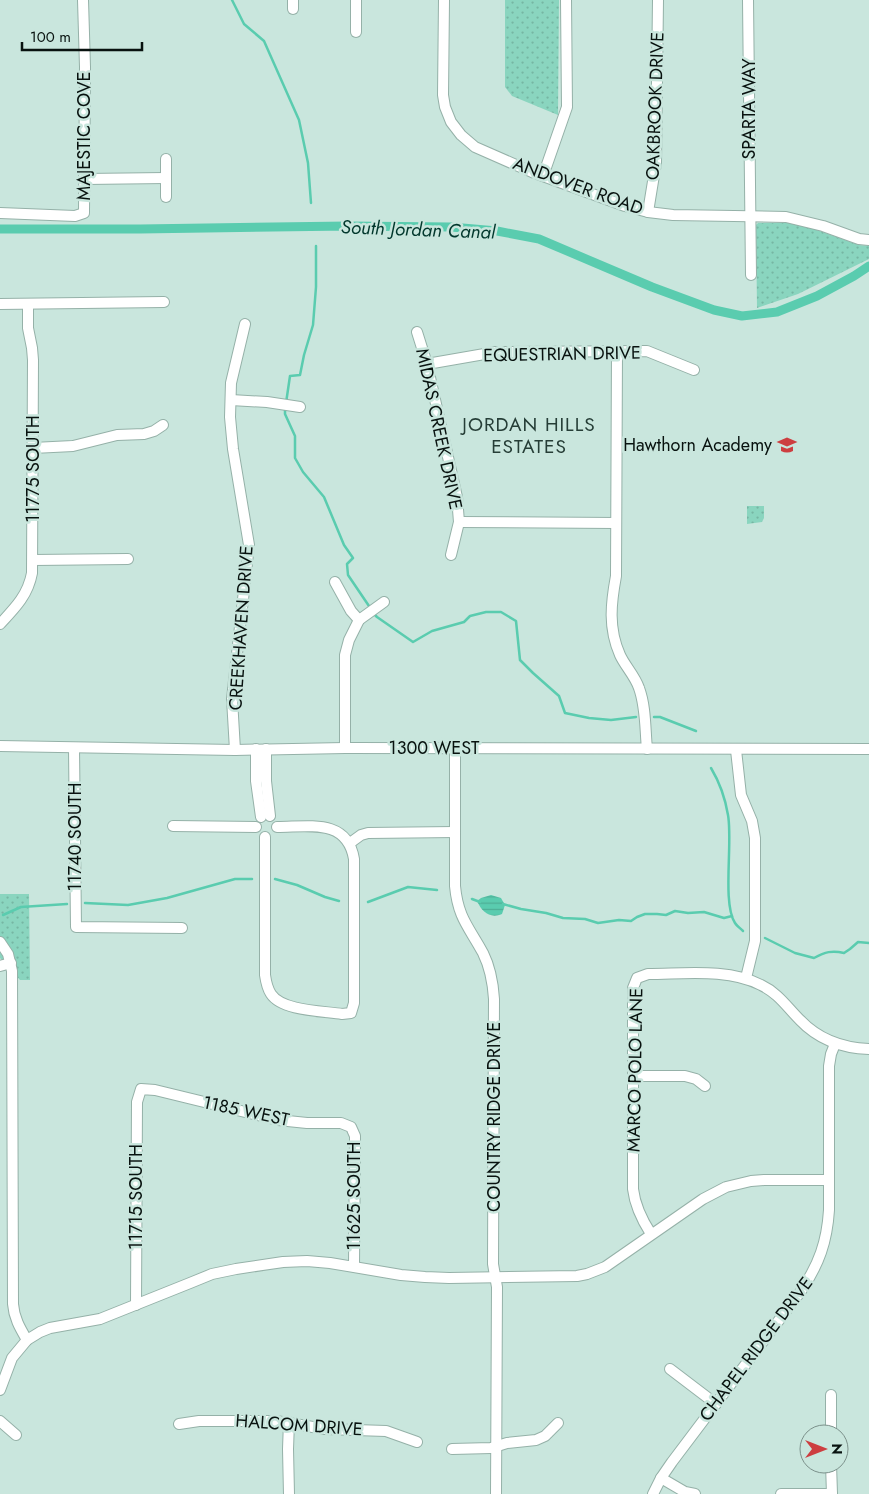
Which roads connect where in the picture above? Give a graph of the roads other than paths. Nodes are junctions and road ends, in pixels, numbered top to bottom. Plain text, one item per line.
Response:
1 (83, 0) edge
2 (356, 0) edge
3 (444, 0) edge
4 (566, 0) edge
5 (658, 0) edge
6 (748, 0) edge
7 (356, 32) dead end
8 (166, 159) dead end
9 (543, 176) junction
10 (166, 178) junction
11 (85, 179) junction
12 (166, 197) dead end
13 (648, 212) junction
14 (0, 214) edge
15 (750, 218) junction
16 (869, 240) edge
17 (750, 275) dead end
18 (164, 302) dead end
19 (0, 304) edge
20 (28, 304) junction
21 (244, 324) dead end
22 (417, 332) dead end
23 (617, 351) junction
24 (428, 364) junction
25 (694, 370) dead end
26 (230, 400) junction
27 (300, 408) dead end
28 (163, 425) dead end
29 (33, 448) junction
30 (459, 522) junction
31 (616, 523) junction
32 (451, 555) dead end
33 (128, 559) dead end
34 (33, 560) junction
35 (335, 582) dead end
36 (384, 602) dead end
37 (363, 618) junction
38 (0, 624) edge
39 (0, 746) edge
40 (74, 748) junction
41 (345, 748) junction
42 (455, 748) junction
43 (261, 749) junction
44 (647, 749) junction
45 (236, 750) junction
46 (736, 750) junction
47 (869, 750) edge
48 (266, 816) junction
49 (172, 826) dead end
50 (256, 826) junction
51 (277, 827) junction
52 (455, 832) junction
53 (265, 837) junction
54 (350, 843) junction
55 (182, 928) dead end
56 (0, 942) edge
57 (11, 963) junction
58 (0, 966) edge
59 (746, 978) junction
60 (835, 1044) junction
61 (869, 1049) edge
62 (634, 1076) junction
63 (704, 1086) dead end
64 (141, 1089) joint
65 (352, 1127) joint
66 (830, 1180) junction
67 (651, 1234) junction
68 (354, 1266) junction
69 (495, 1277) junction
70 (136, 1305) junction
71 (27, 1340) junction
72 (670, 1369) dead end
73 (0, 1390) edge
74 (831, 1395) dead end
75 (716, 1404) junction
76 (0, 1421) edge
77 (289, 1422) junction
78 (179, 1424) dead end
79 (558, 1424) dead end
80 (831, 1424) edge
81 (16, 1435) dead end
82 (416, 1442) dead end
83 (496, 1446) junction
84 (452, 1449) dead end
85 (831, 1474) edge
86 (661, 1478) junction
87 (289, 1494) edge
88 (496, 1494) edge
89 (653, 1494) edge
90 (695, 1494) edge
91 (781, 1494) edge
92 (832, 1494) edge

1 - 11 street, MAJESTIC COVE
2 - 7 street
3 - 9 street, ANDOVER ROAD
4 - 9 street
5 - 13 street, OAKBROOK DRIVE
6 - 15 street, SPARTA WAY
8 - 10 street
9 - 13 street, ANDOVER ROAD
10 - 11 street
10 - 12 street
11 - 14 street, MAJESTIC COVE
13 - 15 street, ANDOVER ROAD
15 - 16 street, ANDOVER ROAD
15 - 17 street, SPARTA WAY
18 - 20 street
19 - 20 street
20 - 29 street, 11775 SOUTH
21 - 26 street, CREEKHAVEN DRIVE
22 - 24 street, MIDAS CREEK DRIVE
23 - 24 street, EQUESTRIAN DRIVE
23 - 25 street, EQUESTRIAN DRIVE
23 - 31 street
24 - 30 street, MIDAS CREEK DRIVE
26 - 27 street
26 - 45 street, CREEKHAVEN DRIVE
28 - 29 street
29 - 34 street, 11775 SOUTH
30 - 31 street
30 - 32 street, MIDAS CREEK DRIVE
31 - 44 street
33 - 34 street
34 - 38 street, 11775 SOUTH
35 - 37 street
36 - 37 street
37 - 41 street
39 - 40 street, 1300 WEST
40 - 45 street, 1300 WEST
40 - 55 street, 11740 SOUTH
41 - 42 street, 1300 WEST
41 - 43 street, 1300 WEST
42 - 44 street, 1300 WEST
42 - 52 street, COUNTRY RIDGE DRIVE
43 - 45 street, 1300 WEST
43 - 48 street
44 - 46 street, 1300 WEST
46 - 47 street, 1300 WEST
46 - 59 street
48 - 50 street
48 - 51 street
49 - 50 street
50 - 53 street
51 - 53 street
51 - 54 street
52 - 54 street
52 - 69 street, COUNTRY RIDGE DRIVE
53 - 54 street
56 - 57 street
57 - 58 street
57 - 71 street
59 - 60 street, MARCO POLO LANE
59 - 62 street, MARCO POLO LANE
60 - 61 street, MARCO POLO LANE
60 - 66 street, CHAPEL RIDGE DRIVE
62 - 63 street
62 - 67 street, MARCO POLO LANE
64 - 65 street, 1185 WEST
64 - 70 street, 11715 SOUTH
65 - 68 street, 11625 SOUTH
66 - 67 street
66 - 75 street, CHAPEL RIDGE DRIVE
67 - 69 street
68 - 69 street
68 - 70 street
69 - 83 street, COUNTRY RIDGE DRIVE
70 - 71 street
71 - 73 street
72 - 75 street
74 - 80 street
75 - 86 street, CHAPEL RIDGE DRIVE
76 - 81 street
77 - 78 street, HALCOM DRIVE
77 - 82 street, HALCOM DRIVE
77 - 87 street
79 - 83 street
83 - 84 street
83 - 88 street, COUNTRY RIDGE DRIVE
85 - 92 street
86 - 89 street, CHAPEL RIDGE DRIVE
86 - 90 street
91 - 92 street

